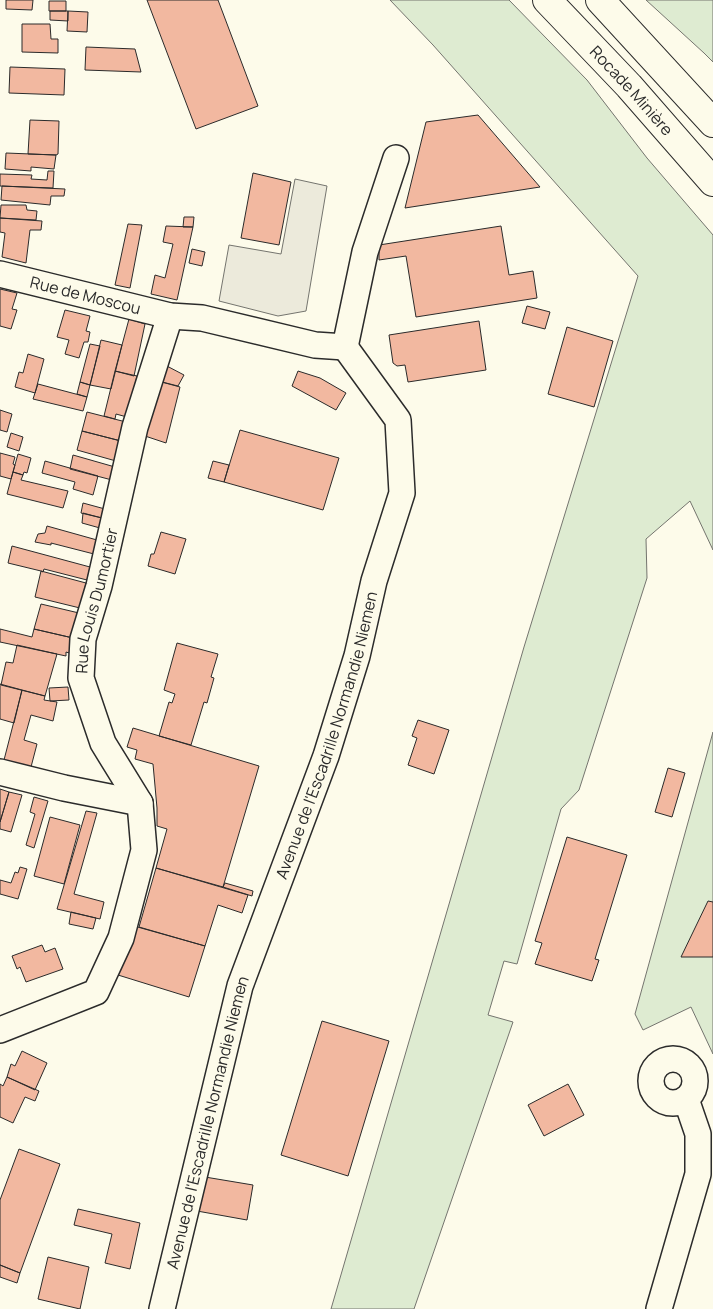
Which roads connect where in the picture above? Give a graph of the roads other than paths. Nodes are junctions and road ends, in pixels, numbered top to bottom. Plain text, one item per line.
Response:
1 (547, 0) edge
2 (600, 0) edge
3 (713, 123) edge
4 (396, 158) dead end
5 (713, 182) edge
6 (0, 274) edge
7 (170, 316) junction
8 (345, 347) junction
9 (0, 772) edge
10 (140, 803) junction
11 (0, 1030) edge
12 (686, 1099) dead end
13 (705, 1134) edge
14 (162, 1309) edge
15 (659, 1309) edge

1 - 5 highway, Rocade Minière
2 - 3 highway
4 - 8 street
6 - 7 street, Rue de Moscou
7 - 8 street
7 - 10 street, Rue Louis Dumortier
8 - 14 street, Avenue de l'Escadrille Normandie Niemen
9 - 10 street
10 - 11 street, Rue Louis Dumortier
12 - 13 street
13 - 15 street

